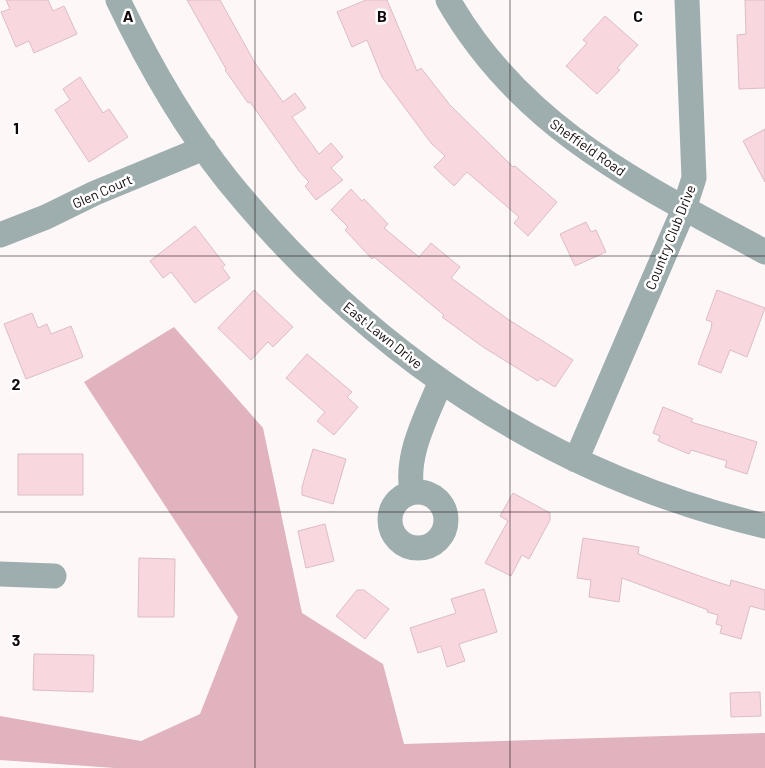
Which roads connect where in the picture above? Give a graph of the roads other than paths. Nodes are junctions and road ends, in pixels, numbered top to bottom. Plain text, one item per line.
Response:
1 (118, 0) edge
2 (448, 0) edge
3 (687, 0) edge
4 (204, 148) junction
5 (684, 210) junction
6 (0, 235) edge
7 (765, 252) edge
8 (441, 382) junction
9 (576, 460) junction
10 (412, 492) dead end
11 (765, 526) edge
12 (0, 574) edge
13 (54, 576) dead end

1 - 4 street, East Lawn Drive
2 - 5 street, Sheffield Road
3 - 5 street, Country Club Drive
4 - 6 street, Glen Court
4 - 8 street, East Lawn Drive
5 - 7 street, Sheffield Road
5 - 9 street, Country Club Drive
8 - 9 street, East Lawn Drive
8 - 10 street
9 - 11 street, East Lawn Drive
12 - 13 street

